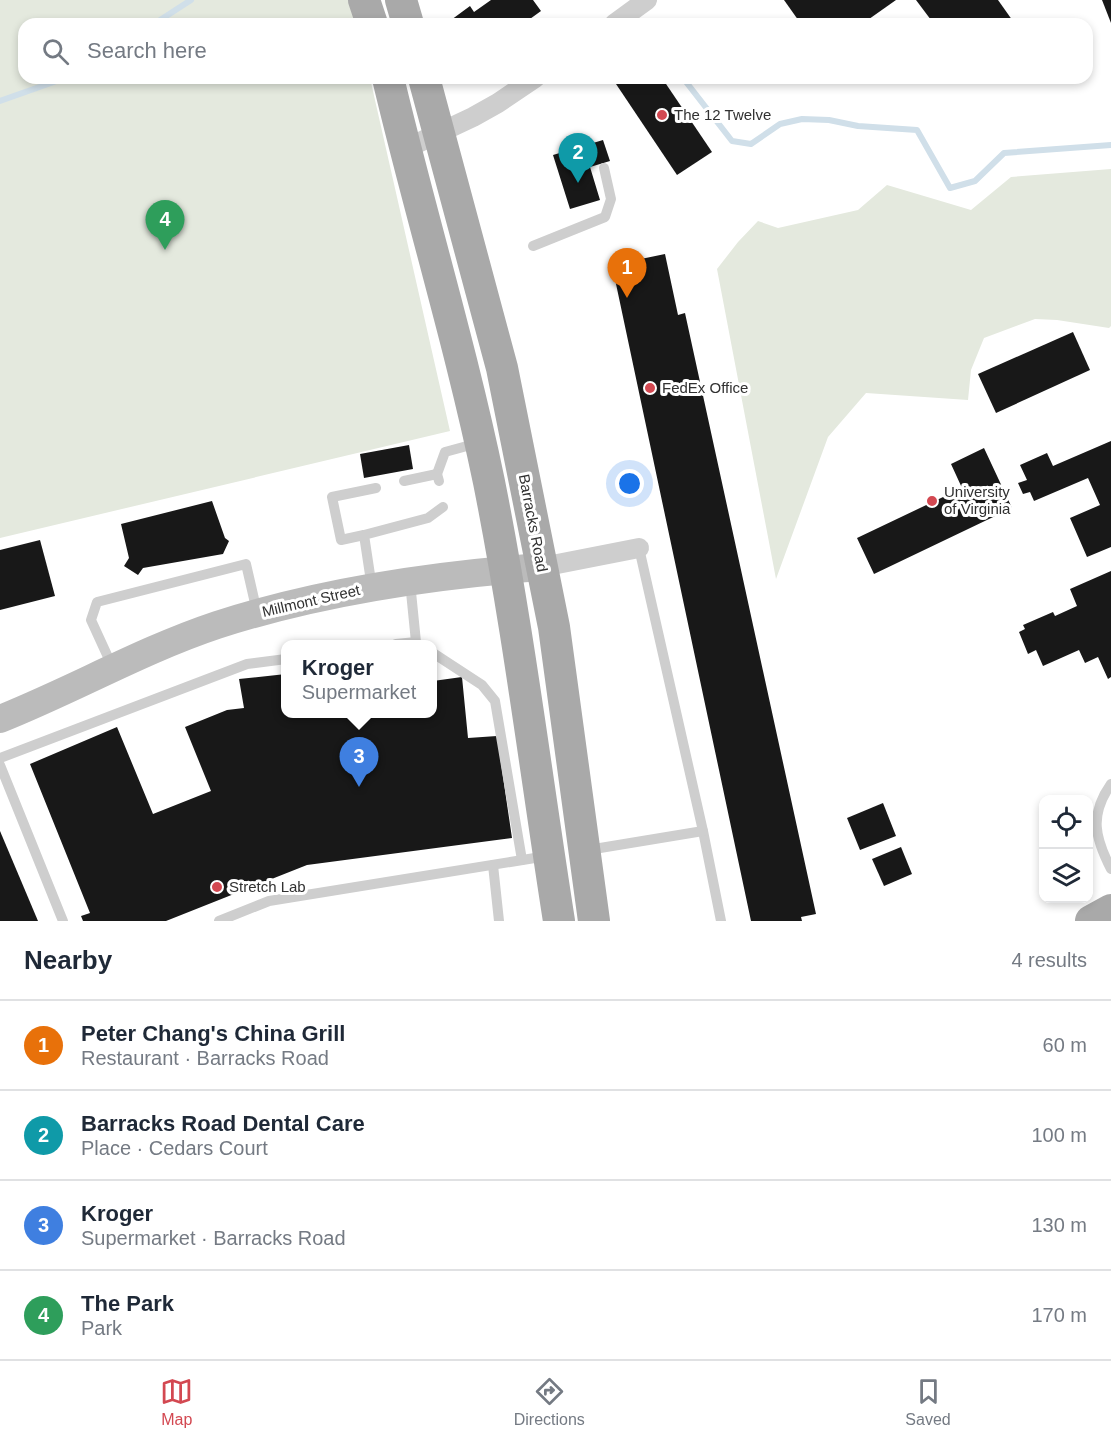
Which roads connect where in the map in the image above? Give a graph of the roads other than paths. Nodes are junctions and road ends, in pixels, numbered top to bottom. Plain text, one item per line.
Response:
1 (364, 0) edge
2 (401, 0) edge
3 (647, 0) edge
4 (370, 18) edge
5 (406, 18) edge
6 (622, 18) edge
7 (389, 84) edge
8 (426, 84) edge
9 (526, 84) edge
10 (440, 133) junction
11 (405, 148) junction
12 (604, 168) dead end
13 (533, 246) dead end
14 (480, 443) junction
15 (404, 481) dead end
16 (369, 492) dead end
17 (444, 507) dead end
18 (370, 530) junction
19 (639, 548) joint
20 (542, 567) junction
21 (505, 570) junction
22 (410, 582) junction
23 (372, 588) junction
24 (257, 613) junction
25 (418, 640) edge
26 (437, 655) edge
27 (281, 660) edge
28 (113, 668) junction
29 (0, 719) edge
30 (0, 758) edge
31 (0, 765) edge
32 (1111, 784) edge
33 (4, 786) edge
34 (704, 831) junction
35 (584, 850) junction
36 (535, 858) junction
37 (493, 865) junction
38 (1111, 869) edge
39 (1111, 910) edge
40 (63, 921) edge
41 (219, 921) edge
42 (499, 921) edge
43 (559, 921) edge
44 (594, 921) edge
45 (721, 921) edge
46 (1091, 921) edge

1 - 4 main road
2 - 5 main road
3 - 6 street
7 - 11 main road
8 - 10 main road, Barracks Road
9 - 10 street
10 - 11 street
10 - 20 main road, Barracks Road
11 - 14 main road
12 - 13 lane
14 - 15 lane
14 - 21 main road
16 - 18 lane
17 - 18 lane
18 - 23 lane
19 - 20 street, Millmont Street
19 - 34 lane
20 - 21 street, Millmont Street
20 - 35 main road, Barracks Road
21 - 22 street, Millmont Street
21 - 36 main road
22 - 23 street, Millmont Street
22 - 25 lane
23 - 24 street, Millmont Street
24 - 28 street, Millmont Street
24 - 28 lane
26 - 36 lane
27 - 30 lane
28 - 29 street, Millmont Street
31 - 33 lane
32 - 38 lane
33 - 40 lane
34 - 35 lane
34 - 45 lane
35 - 44 main road, Barracks Road
36 - 37 lane
36 - 43 main road
37 - 41 lane
37 - 42 lane
39 - 46 main road

